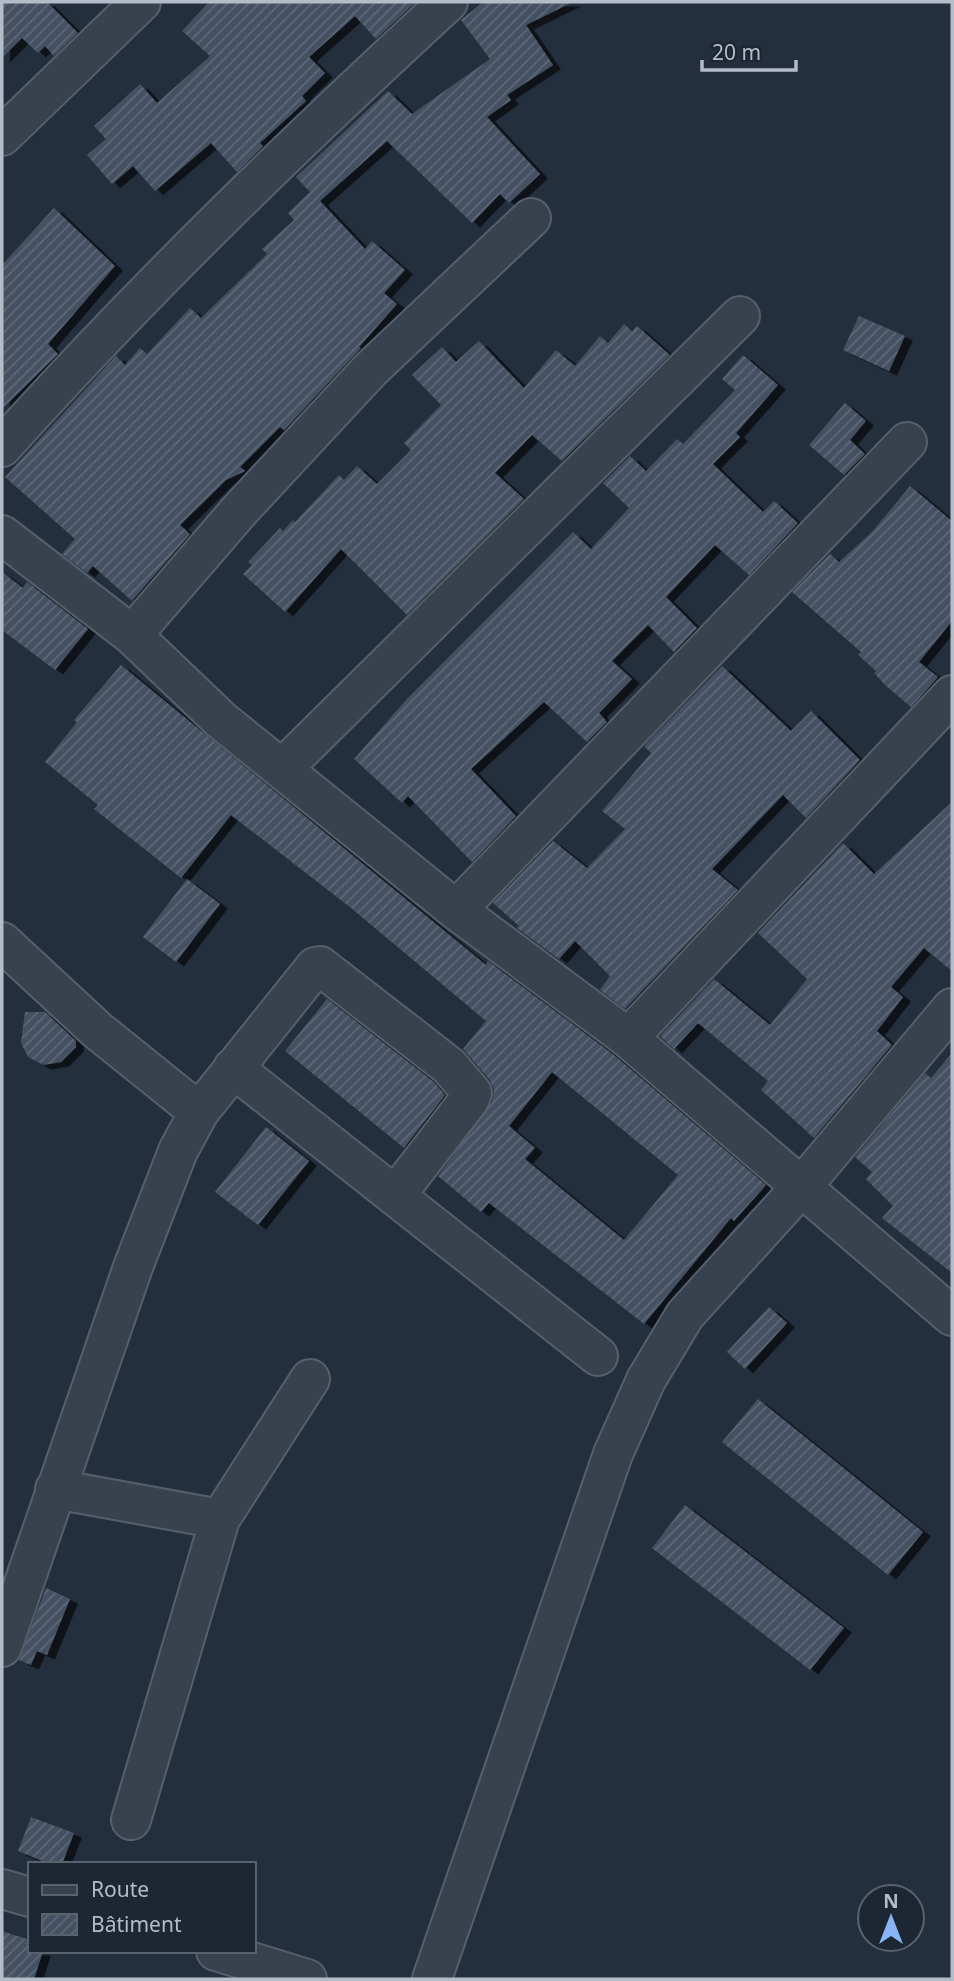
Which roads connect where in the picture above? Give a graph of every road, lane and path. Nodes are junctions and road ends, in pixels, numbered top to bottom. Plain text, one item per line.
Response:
1 (141, 2) edge
2 (448, 2) edge
3 (2, 136) edge
4 (531, 218) dead end
5 (740, 316) dead end
6 (907, 442) dead end
7 (2, 447) edge
8 (2, 535) edge
9 (132, 635) junction
10 (952, 695) edge
11 (282, 769) junction
12 (456, 909) junction
13 (2, 942) edge
14 (952, 1008) edge
15 (628, 1038) junction
16 (233, 1068) junction
17 (199, 1112) junction
18 (803, 1185) junction
19 (395, 1196) junction
20 (952, 1316) edge
21 (598, 1356) dead end
22 (310, 1379) dead end
23 (55, 1489) junction
24 (220, 1519) junction
25 (2, 1647) edge
26 (131, 1821) dead end
27 (2, 1889) edge
28 (28, 1896) edge
29 (222, 1953) edge
30 (307, 1979) edge
31 (432, 1979) edge

1 - 3 street
2 - 7 street
4 - 9 street
5 - 11 street
6 - 12 street
8 - 9 street
9 - 11 street
10 - 15 street
11 - 12 street
12 - 15 street
13 - 17 street
14 - 18 street
15 - 18 street
16 - 17 street
16 - 19 street
16 - 19 street
17 - 23 street
18 - 20 street
18 - 31 street
19 - 21 street
22 - 24 street
23 - 24 street
23 - 25 street
24 - 26 street
27 - 28 street
29 - 30 street

